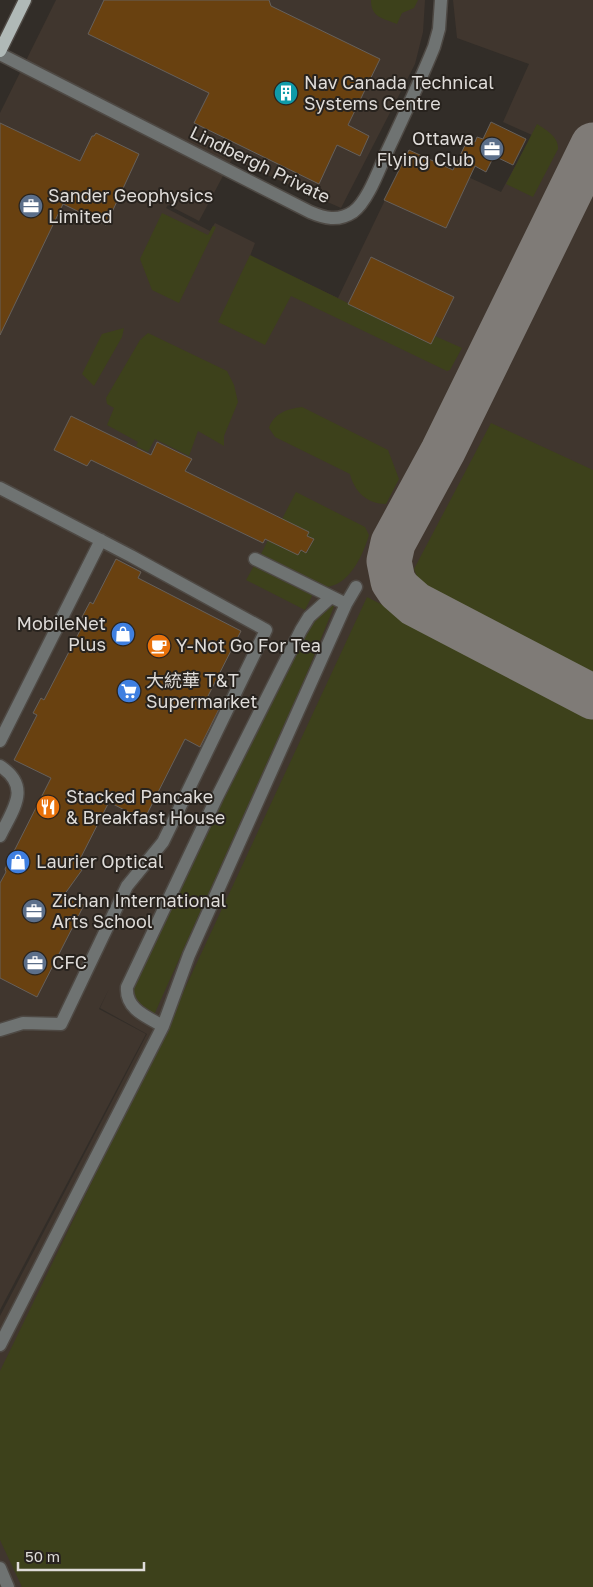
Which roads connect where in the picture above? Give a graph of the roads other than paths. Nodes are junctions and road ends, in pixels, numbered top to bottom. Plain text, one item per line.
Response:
1 (25, 0) edge
2 (441, 0) edge
3 (0, 52) edge
4 (0, 488) edge
5 (101, 540) junction
6 (255, 559) dead end
7 (356, 587) dead end
8 (331, 597) junction
9 (346, 604) junction
10 (0, 741) edge
11 (0, 766) edge
12 (0, 836) edge
13 (163, 1026) junction
14 (0, 1030) edge
15 (0, 1345) edge
16 (0, 1568) edge
17 (8, 1587) edge

1 - 3 main road
2 - 3 street, Lindbergh Private
4 - 5 street
5 - 10 street
5 - 14 street
6 - 8 street
7 - 9 street
8 - 9 street
8 - 13 street
9 - 13 street
11 - 12 street
13 - 15 street
16 - 17 street

